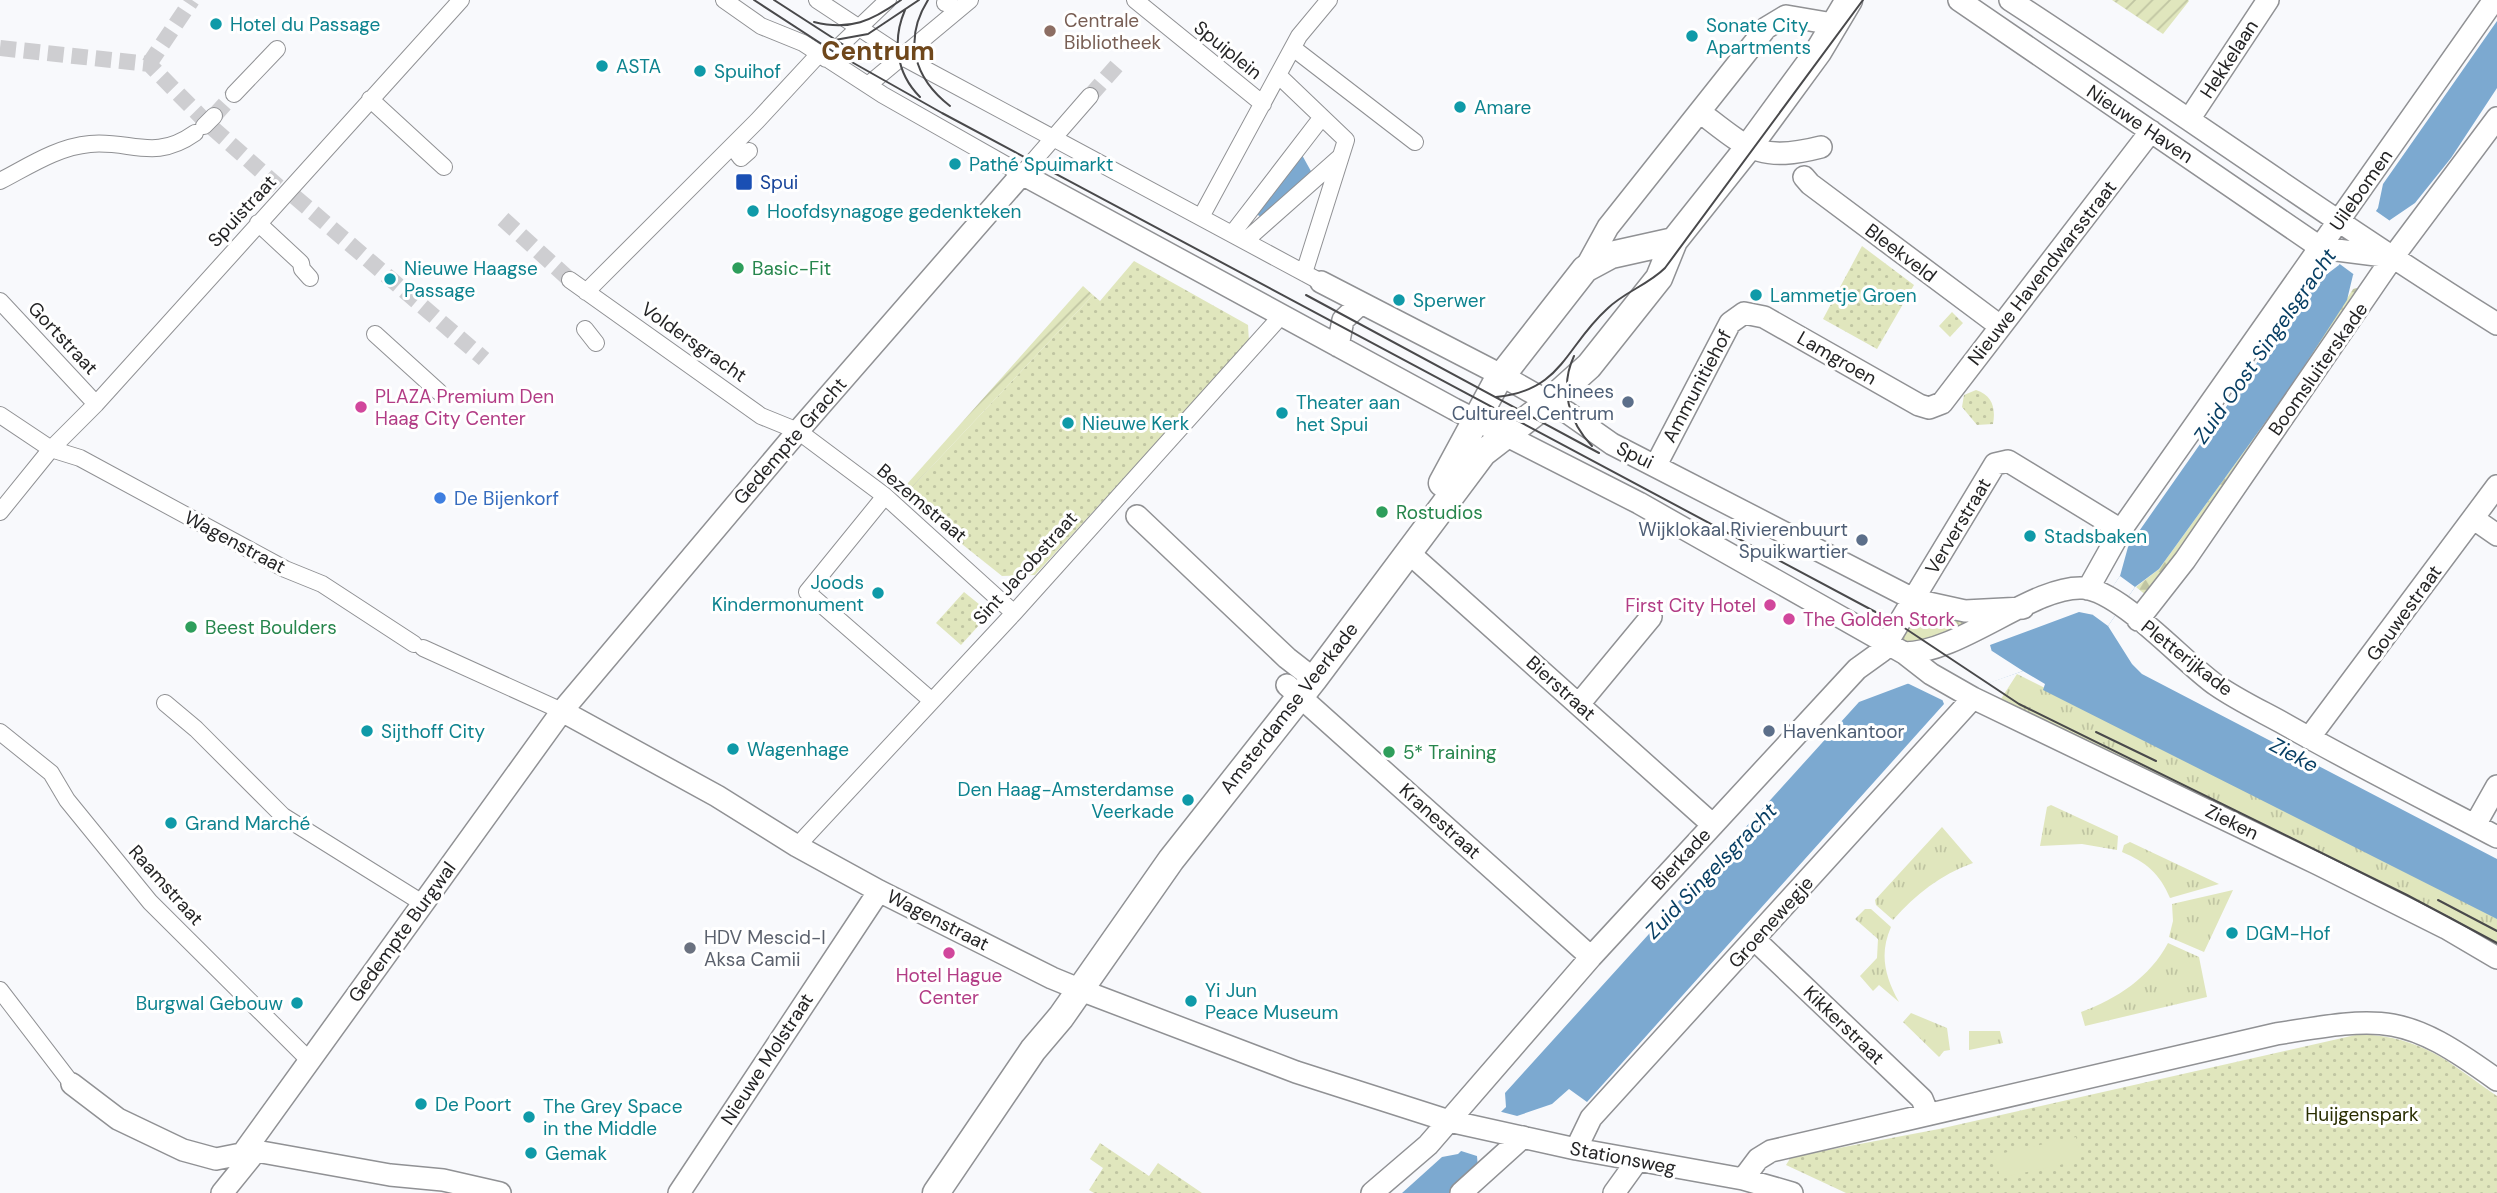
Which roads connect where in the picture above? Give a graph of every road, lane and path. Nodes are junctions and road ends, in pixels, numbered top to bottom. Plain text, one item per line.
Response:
1 (461, 0) edge
2 (723, 0) edge
3 (817, 0) edge
4 (888, 0) edge
5 (1135, 0) edge
6 (1329, 0) edge
7 (1849, 0) edge
8 (1868, 0) edge
9 (1959, 0) edge
10 (2010, 0) edge
11 (2268, 0) edge
12 (2494, 0) edge
13 (955, 2) edge
14 (1833, 24) junction
15 (858, 28) junction
16 (1296, 42) junction
17 (277, 49) dead end
18 (1818, 52) junction
19 (823, 57) junction
20 (903, 57) junction
21 (1278, 75) junction
22 (868, 85) junction
23 (234, 94) tunnel mouth
24 (1090, 96) tunnel mouth
25 (370, 99) junction
26 (1263, 104) junction
27 (1700, 111) junction
28 (1322, 117) junction
29 (2190, 118) junction
30 (2497, 118) edge
31 (204, 125) tunnel mouth
32 (2151, 131) junction
33 (1055, 138) junction
34 (1415, 142) dead end
35 (732, 146) junction
36 (1821, 147) dead end
37 (1747, 149) junction
38 (749, 151) dead end
39 (1341, 157) junction
40 (444, 167) dead end
41 (1022, 174) junction
42 (1804, 177) dead end
43 (0, 181) edge
44 (1201, 217) junction
45 (258, 223) junction
46 (2342, 225) junction
47 (1239, 237) junction
48 (1674, 241) junction
49 (2326, 249) junction
50 (2391, 256) junction
51 (1585, 269) junction
52 (310, 278) dead end
53 (1313, 278) junction
54 (570, 280) tunnel mouth
55 (594, 292) junction
56 (0, 301) edge
57 (1360, 304) junction
58 (1744, 313) joint
59 (1282, 316) junction
60 (2497, 324) edge
61 (2000, 326) junction
62 (585, 329) dead end
63 (375, 334) dead end
64 (596, 342) dead end
65 (1338, 346) junction
66 (1501, 375) junction
67 (439, 392) dead end
68 (1549, 402) junction
69 (96, 404) junction
70 (1929, 408) joint
71 (0, 415) edge
72 (1476, 419) junction
73 (798, 431) junction
74 (1507, 435) junction
75 (51, 449) junction
76 (80, 458) junction
77 (1656, 465) junction
78 (37, 467) junction
79 (2497, 486) edge
80 (885, 496) junction
81 (1116, 498) junction
82 (0, 512) edge
83 (1137, 516) joint
84 (2474, 519) junction
85 (2121, 530) junction
86 (2497, 535) edge
87 (1408, 552) junction
88 (1914, 600) junction
89 (2113, 603) junction
90 (2023, 608) junction
91 (1014, 613) junction
92 (1651, 617) dead end
93 (1896, 649) junction
94 (1301, 682) junction
95 (1968, 695) junction
96 (932, 701) junction
97 (165, 703) dead end
98 (1579, 704) junction
99 (562, 711) junction
100 (0, 732) edge
101 (2309, 738) junction
102 (2497, 786) edge
103 (1713, 825) junction
104 (2475, 825) junction
105 (2497, 837) edge
106 (797, 846) junction
107 (879, 891) junction
108 (424, 904) junction
109 (1755, 940) junction
110 (1591, 957) junction
111 (2497, 958) edge
112 (1071, 985) junction
113 (0, 990) edge
114 (309, 1060) junction
115 (2497, 1080) edge
116 (72, 1084) joint
117 (1928, 1114) junction
118 (1449, 1121) junction
119 (1480, 1128) joint
120 (1514, 1135) junction
121 (1576, 1149) junction
122 (249, 1152) junction
123 (1637, 1161) junction
124 (1743, 1179) junction
125 (222, 1193) edge
126 (500, 1193) edge
127 (679, 1193) edge
128 (936, 1193) edge
129 (1372, 1193) edge
130 (1461, 1193) edge
131 (1614, 1193) edge
132 (1792, 1193) edge

1 - 25 street, Spuistraat
2 - 19 street, Spui
3 - 15 street, Spui
4 - 15 street
5 - 26 street, Spuiplein
6 - 16 street, Spuiplein
7 - 14 street
8 - 18 street
9 - 32 street, Nieuwe Haven
10 - 29 street, Nieuwe Haven
11 - 29 street, Hekkelaan
12 - 46 street, Uilebomen
13 - 20 street
14 - 18 street
14 - 27 street
15 - 19 street
15 - 20 street, Spui
16 - 21 street, Spuiplein
16 - 34 street
17 - 23 street
18 - 37 street, Amsterdamse Veerkade
19 - 22 street, Spui
19 - 35 street
20 - 22 street
20 - 33 street, Spui
21 - 26 street, Spuiplein
21 - 28 street
22 - 41 street, Spui
24 - 33 street
25 - 40 street
25 - 45 street, Spuistraat
26 - 44 street, Spuiplein
27 - 37 street
27 - 51 street
28 - 39 street
28 - 47 street
29 - 46 street, Nieuwe Haven
30 - 50 street, Boomsluiterskade
31 - 43 street
32 - 49 street, Nieuwe Haven
32 - 61 street, Nieuwe Havendwarsstraat
33 - 41 street
33 - 44 street, Spui
35 - 38 street
35 - 55 street
36 - 37 street
37 - 48 street, Amsterdamse Veerkade
39 - 47 street
39 - 53 street
41 - 59 street, Spui
41 - 73 street, Gedempte Gracht
42 - 61 street, Bleekveld
44 - 47 street, Spui
45 - 52 street
45 - 69 street, Spuistraat
46 - 49 street, Uilebomen
46 - 50 street, Nieuwe Haven
47 - 53 street, Spui
48 - 51 street
48 - 68 street, Amsterdamse Veerkade
49 - 50 street
49 - 85 street, Uilebomen
50 - 60 street, Nieuwe Haven
50 - 89 street, Boomsluiterskade
51 - 66 street, Amsterdamse Veerkade
53 - 57 street, Spui
54 - 55 street, Voldersgracht
55 - 73 street, Voldersgracht
56 - 69 street, Gortstraat
57 - 65 street
57 - 66 street, Spui
58 - 70 street, Lamgroen
58 - 77 street, Ammunitiehof
59 - 65 street, Spui
59 - 81 street, Sint Jacobstraat
61 - 70 street, Nieuwe Havendwarsstraat
62 - 64 street
63 - 67 street
65 - 72 street, Spui
66 - 68 street, Spui
66 - 72 street, Amsterdamse Veerkade
68 - 74 street, Amsterdamse Veerkade
68 - 77 street, Spui
69 - 75 street, Spuistraat
71 - 75 street, Wagenstraat
72 - 74 street, Spui
72 - 94 street, Amsterdamse Veerkade
73 - 80 street, Bezemstraat
73 - 99 street, Gedempte Gracht
74 - 87 street, Amsterdamse Veerkade
74 - 93 street, Spui
75 - 76 street, Wagenstraat
75 - 78 street, Spuistraat
76 - 78 street
76 - 99 street, Wagenstraat
77 - 88 street, Spui
78 - 82 street, Spuistraat
79 - 84 street, Gouwestraat
80 - 91 street, Bezemstraat
80 - 96 street
81 - 83 street, Kranestraat
81 - 91 street, Sint Jacobstraat
83 - 94 street, Kranestraat
84 - 86 street
84 - 101 street, Gouwestraat
85 - 88 street, Ververstraat
85 - 89 street, Uilebomen
87 - 94 street, Amsterdamse Veerkade
87 - 98 street, Bierstraat
88 - 90 street
88 - 93 street, Bierkade
89 - 90 street
89 - 101 street, Pletterijkade
90 - 93 street
91 - 96 street, Sint Jacobstraat
92 - 98 street
93 - 95 street, Zieken
93 - 103 street, Bierkade
94 - 110 street, Kranestraat
94 - 112 street, Amsterdamse Veerkade
95 - 109 street, Groenewegje
95 - 111 street, Zieken
96 - 106 street, Sint Jacobstraat
97 - 108 street
98 - 103 street, Bierstraat
99 - 106 street, Wagenstraat
99 - 108 street, Gedempte Burgwal
100 - 114 street, Raamstraat
101 - 104 street, Pletterijkade
102 - 104 street
103 - 110 street, Bierkade
104 - 105 street, Pletterijkade
106 - 107 street, Wagenstraat
107 - 112 street, Wagenstraat
107 - 127 street, Nieuwe Molstraat
108 - 114 street, Gedempte Burgwal
109 - 117 street, Kikkerstraat
109 - 121 street, Groenewegje
110 - 118 street, Bierkade
112 - 118 street, Wagenstraat
112 - 128 street, Amsterdamse Veerkade
113 - 116 street
114 - 122 street, Gedempte Burgwal
115 - 117 street
116 - 122 street
117 - 124 street
118 - 119 street, Wagenstraat
118 - 129 street, Bierkade
119 - 120 street, Stationsweg
120 - 121 street, Stationsweg
120 - 130 street
121 - 123 street, Stationsweg
122 - 125 street, Gedempte Burgwal
122 - 126 street
123 - 124 street, Stationsweg
123 - 131 street
124 - 132 street, Stationsweg

